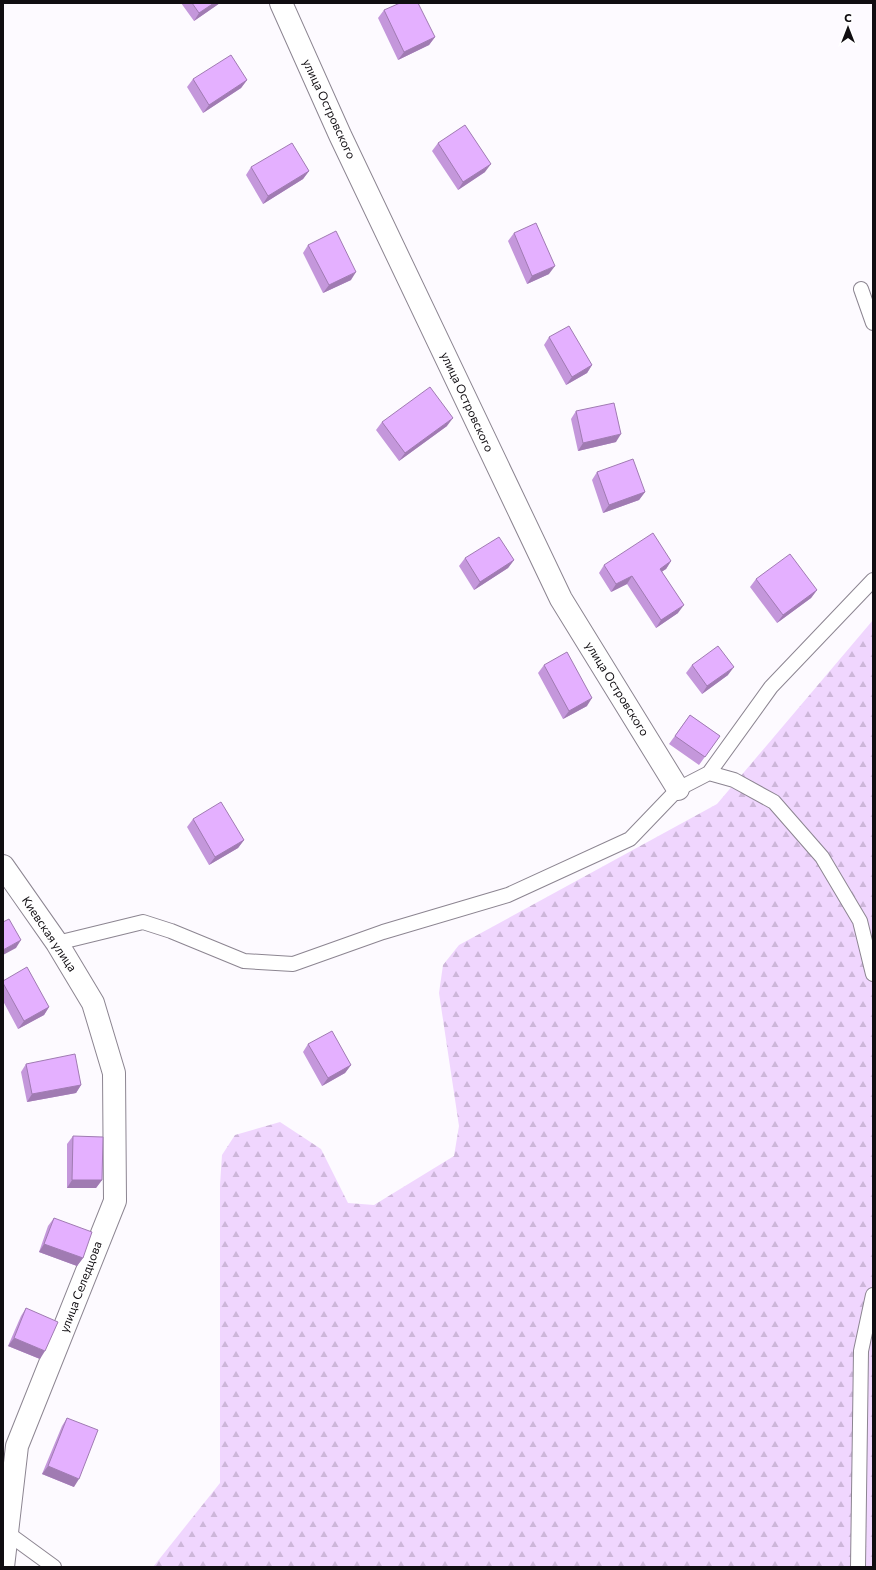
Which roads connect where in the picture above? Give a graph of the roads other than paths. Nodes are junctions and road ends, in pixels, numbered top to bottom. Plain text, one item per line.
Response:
1 (281, 3) edge
2 (861, 289) dead end
3 (873, 323) edge
4 (873, 580) edge
5 (709, 773) junction
6 (678, 789) junction
7 (3, 866) edge
8 (860, 920) junction
9 (873, 927) edge
10 (57, 942) junction
11 (873, 974) edge
12 (93, 1003) joint
13 (873, 1295) edge
14 (6, 1532) junction
15 (3, 1567) edge
16 (54, 1567) edge
17 (858, 1567) edge

1 - 6 street, улица Островского
2 - 3 lane
4 - 5 lane
5 - 6 lane
5 - 8 lane
6 - 10 lane
7 - 10 street, Киевская улица
8 - 9 lane
8 - 11 lane
10 - 12 street, Киевская улица
12 - 14 street, улица Селедцова
13 - 17 lane
14 - 15 street, улица Селедцова
14 - 16 lane

